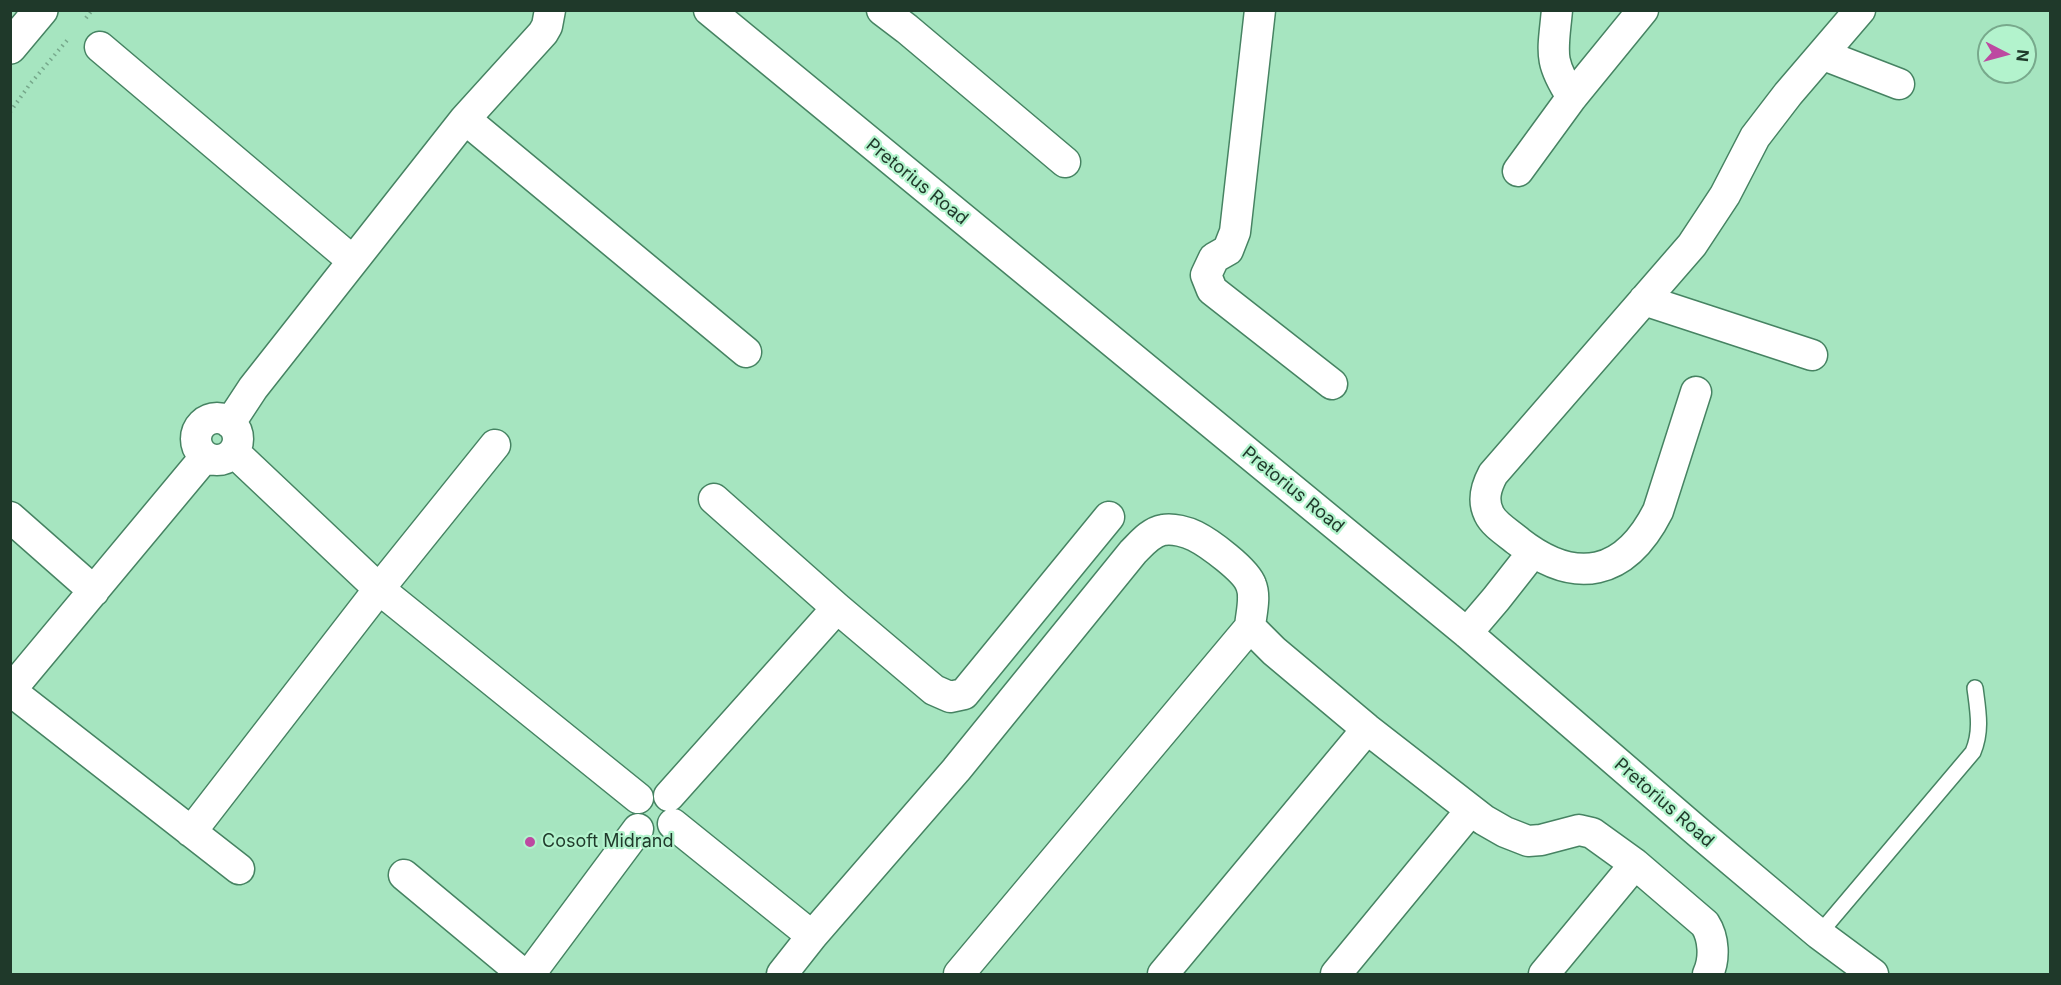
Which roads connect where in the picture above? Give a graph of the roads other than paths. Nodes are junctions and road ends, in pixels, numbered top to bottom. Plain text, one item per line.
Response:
1 (41, 10) edge
2 (550, 10) edge
3 (709, 10) edge
4 (882, 10) edge
5 (1260, 10) edge
6 (1557, 10) edge
7 (1643, 10) edge
8 (1860, 10) edge
9 (914, 20) edge
10 (10, 47) edge
11 (100, 47) dead end
12 (1824, 55) junction
13 (1899, 84) dead end
14 (1572, 97) junction
15 (465, 119) junction
16 (1065, 162) dead end
17 (1518, 171) dead end
18 (352, 261) junction
19 (1644, 300) junction
20 (746, 352) dead end
21 (1812, 355) dead end
22 (1332, 384) dead end
23 (1696, 392) dead end
24 (230, 423) junction
25 (495, 445) dead end
26 (234, 452) junction
27 (205, 457) junction
28 (714, 499) dead end
29 (10, 517) edge
30 (1109, 517) dead end
31 (1533, 552) junction
32 (379, 589) junction
33 (94, 591) junction
34 (837, 608) junction
35 (1250, 627) junction
36 (1467, 633) junction
37 (1976, 688) dead end
38 (11, 691) edge
39 (1367, 729) junction
40 (638, 798) junction
41 (671, 810) junction
42 (1471, 810) junction
43 (638, 829) junction
44 (191, 832) junction
45 (1635, 864) junction
46 (239, 869) dead end
47 (404, 875) dead end
48 (1819, 934) junction
49 (812, 936) junction
50 (523, 975) edge
51 (530, 975) edge
52 (782, 975) edge
53 (959, 975) edge
54 (1163, 975) edge
55 (1336, 975) edge
56 (1544, 975) edge
57 (1707, 975) edge
58 (1873, 975) edge

1 - 10 street
2 - 15 street
3 - 36 street, Pretorius Road
4 - 9 street
5 - 22 street
6 - 14 street
7 - 14 street
8 - 12 street
9 - 16 street
11 - 18 street
12 - 13 street
12 - 19 street
14 - 17 street
15 - 18 street
15 - 20 street
18 - 24 street
19 - 21 street
19 - 31 street
23 - 31 street
24 - 26 street
24 - 27 street
25 - 32 street
26 - 27 street
26 - 32 street
27 - 33 street
28 - 34 street
29 - 33 street
30 - 34 street
31 - 36 street
32 - 40 street
32 - 44 street
33 - 38 street
34 - 41 street
35 - 39 street
35 - 49 street
35 - 53 street
36 - 48 street, Pretorius Road
37 - 48 lane
38 - 44 street
39 - 42 street
39 - 54 street
40 - 41 street
40 - 43 street
41 - 43 street
41 - 49 street
42 - 45 street
42 - 55 street
43 - 51 street
44 - 46 street
45 - 56 street
45 - 57 street
47 - 50 street
48 - 58 street, Pretorius Road
49 - 52 street

